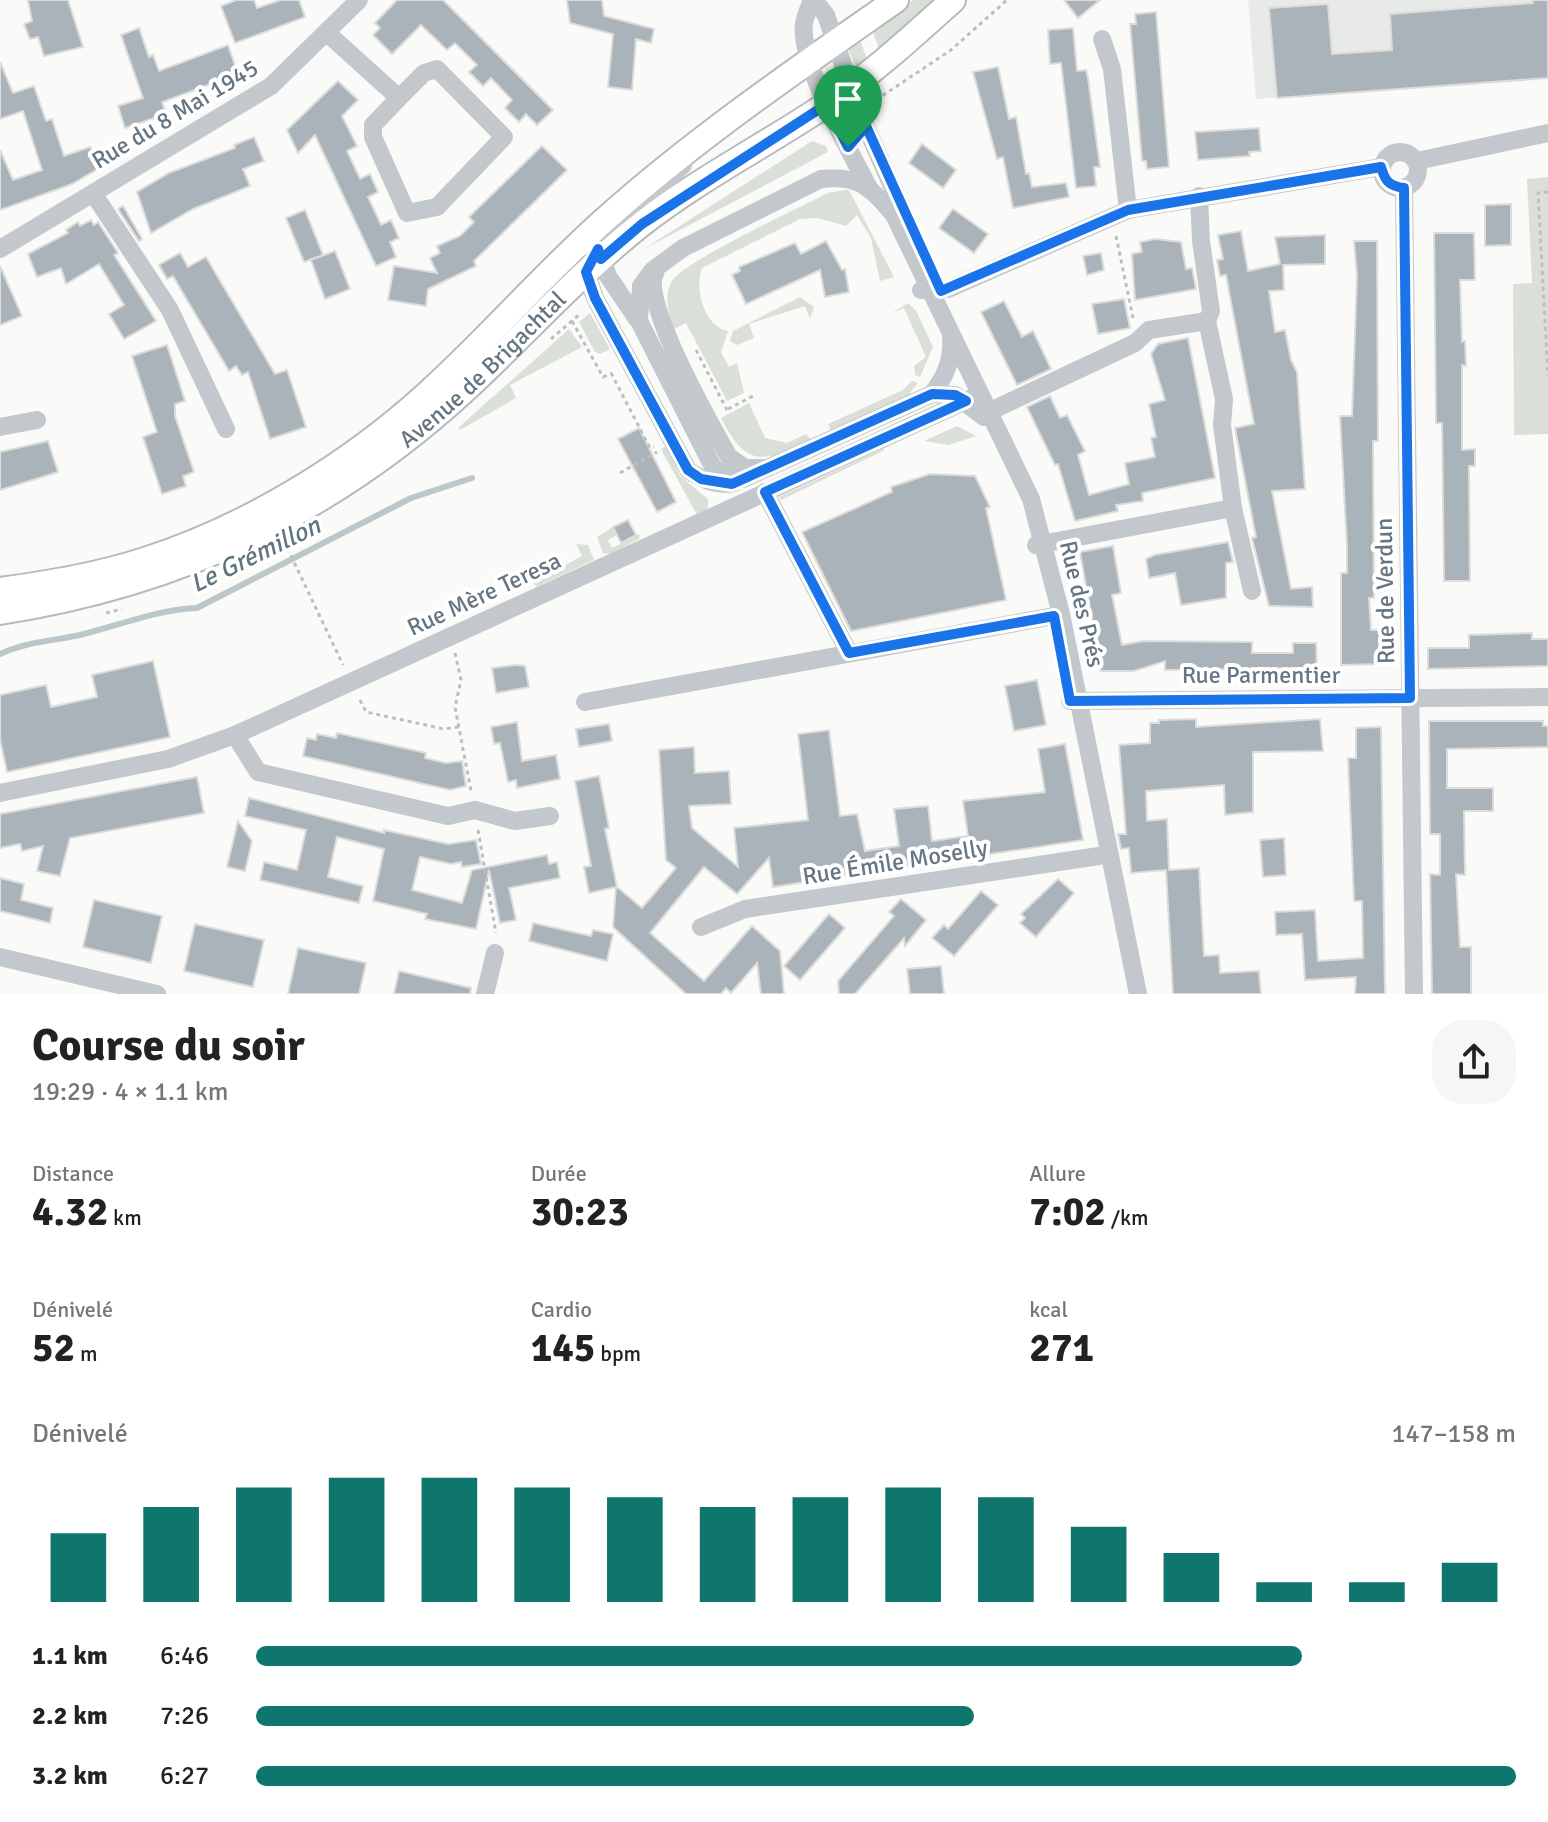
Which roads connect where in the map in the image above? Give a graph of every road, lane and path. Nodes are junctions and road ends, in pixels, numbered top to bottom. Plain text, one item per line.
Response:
1 (359, 0) edge
2 (813, 0) edge
3 (896, 0) edge
4 (953, 0) edge
5 (1007, 0) edge
6 (326, 32) junction
7 (1102, 39) dead end
8 (835, 42) junction
9 (810, 58) junction
10 (851, 87) junction
11 (399, 98) junction
12 (827, 104) junction
13 (867, 106) dead end
14 (866, 126) junction
15 (1548, 133) edge
16 (706, 139) junction
17 (843, 150) junction
18 (1417, 161) junction
19 (1381, 167) junction
20 (869, 188) junction
21 (1404, 188) junction
22 (1548, 192) edge
23 (93, 193) junction
24 (1199, 196) junction
25 (1120, 213) junction
26 (0, 249) edge
27 (670, 256) junction
28 (595, 260) junction
29 (930, 290) junction
30 (572, 321) dead end
31 (639, 321) junction
32 (1207, 321) junction
33 (950, 331) junction
34 (1143, 335) junction
35 (694, 345) dead end
36 (952, 356) junction
37 (624, 366) dead end
38 (611, 373) junction
39 (1548, 376) edge
40 (974, 388) junction
41 (932, 394) junction
42 (753, 396) dead end
43 (727, 410) junction
44 (718, 414) dead end
45 (992, 419) junction
46 (37, 420) dead end
47 (0, 427) edge
48 (226, 429) dead end
49 (663, 442) dead end
50 (654, 446) junction
51 (769, 467) junction
52 (620, 473) dead end
53 (743, 479) junction
54 (765, 492) junction
55 (1233, 508) junction
56 (1040, 544) junction
57 (286, 546) dead end
58 (302, 580) dead end
59 (0, 590) edge
60 (1252, 591) dead end
61 (0, 612) edge
62 (1054, 616) junction
63 (849, 653) junction
64 (1548, 697) edge
65 (1410, 698) junction
66 (1074, 701) junction
67 (585, 702) dead end
68 (235, 735) junction
69 (0, 793) edge
70 (550, 816) dead end
71 (1099, 856) junction
72 (701, 927) dead end
73 (495, 953) dead end
74 (0, 957) edge
75 (157, 994) edge
76 (485, 994) edge
77 (1129, 994) edge
78 (1138, 994) edge
79 (1414, 994) edge

1 - 6 street, Rue du 8 Mai 1945
2 - 8 street, Rue des Prés
2 - 9 street, Rue des Prés
3 - 8 main road, Avenue de Brigachtal
4 - 10 main road, Avenue de Brigachtal
5 - 13 path
6 - 11 street
6 - 23 street, Rue du 8 Mai 1945
7 - 25 street
8 - 9 main road, Avenue de Brigachtal
8 - 10 street, Rue des Prés
9 - 12 street, Rue des Prés
9 - 16 main road, Avenue de Brigachtal
10 - 12 main road, Avenue de Brigachtal
10 - 14 street, Rue des Prés
11 - 11 street
12 - 17 street, Rue des Prés
12 - 28 main road, Avenue de Brigachtal
14 - 17 street
14 - 29 street, Rue des Prés
15 - 18 street
16 - 28 street
16 - 59 main road, Avenue de Brigachtal
17 - 20 street, Rue des Prés
18 - 19 street
18 - 21 street
19 - 21 street
19 - 24 street
20 - 27 street
20 - 29 street, Rue des Prés
21 - 65 street, Rue de Verdun
22 - 39 path
23 - 26 street, Rue du 8 Mai 1945
23 - 48 street
24 - 25 street
24 - 32 street
25 - 29 street
25 - 34 path
27 - 31 street
27 - 51 street
28 - 31 street
28 - 53 street
28 - 61 main road, Avenue de Brigachtal
29 - 33 street, Rue des Prés
29 - 36 street, Rue des Prés
29 - 40 street, Rue des Prés
30 - 38 path
31 - 53 street
32 - 34 street
32 - 55 street
33 - 36 street
33 - 40 street, Rue des Prés
34 - 45 street
35 - 43 path
36 - 40 street, Rue des Prés
36 - 41 street
37 - 38 path
38 - 50 path
40 - 41 street
40 - 45 street, Rue des Prés
40 - 45 street, Rue des Prés
40 - 54 street, Rue Mère Teresa
41 - 51 street
42 - 43 path
43 - 44 path
45 - 56 street, Rue des Prés
46 - 47 street
49 - 50 path
50 - 52 path
51 - 53 street
54 - 63 street
54 - 68 street, Rue Mère Teresa
55 - 56 street
55 - 60 street
56 - 62 street, Rue des Prés
56 - 66 street, Rue des Prés
57 - 58 path
62 - 63 street
62 - 66 street, Rue des Prés
63 - 67 street
64 - 65 street, Rue Parmentier
65 - 66 street, Rue Parmentier
65 - 79 street, Rue de Verdun
66 - 71 street, Rue des Prés
66 - 78 street, Rue des Prés
68 - 69 street, Rue Mère Teresa
68 - 70 street
71 - 72 street, Rue Émile Moselly
71 - 77 street, Rue des Prés
73 - 76 street
74 - 75 street

